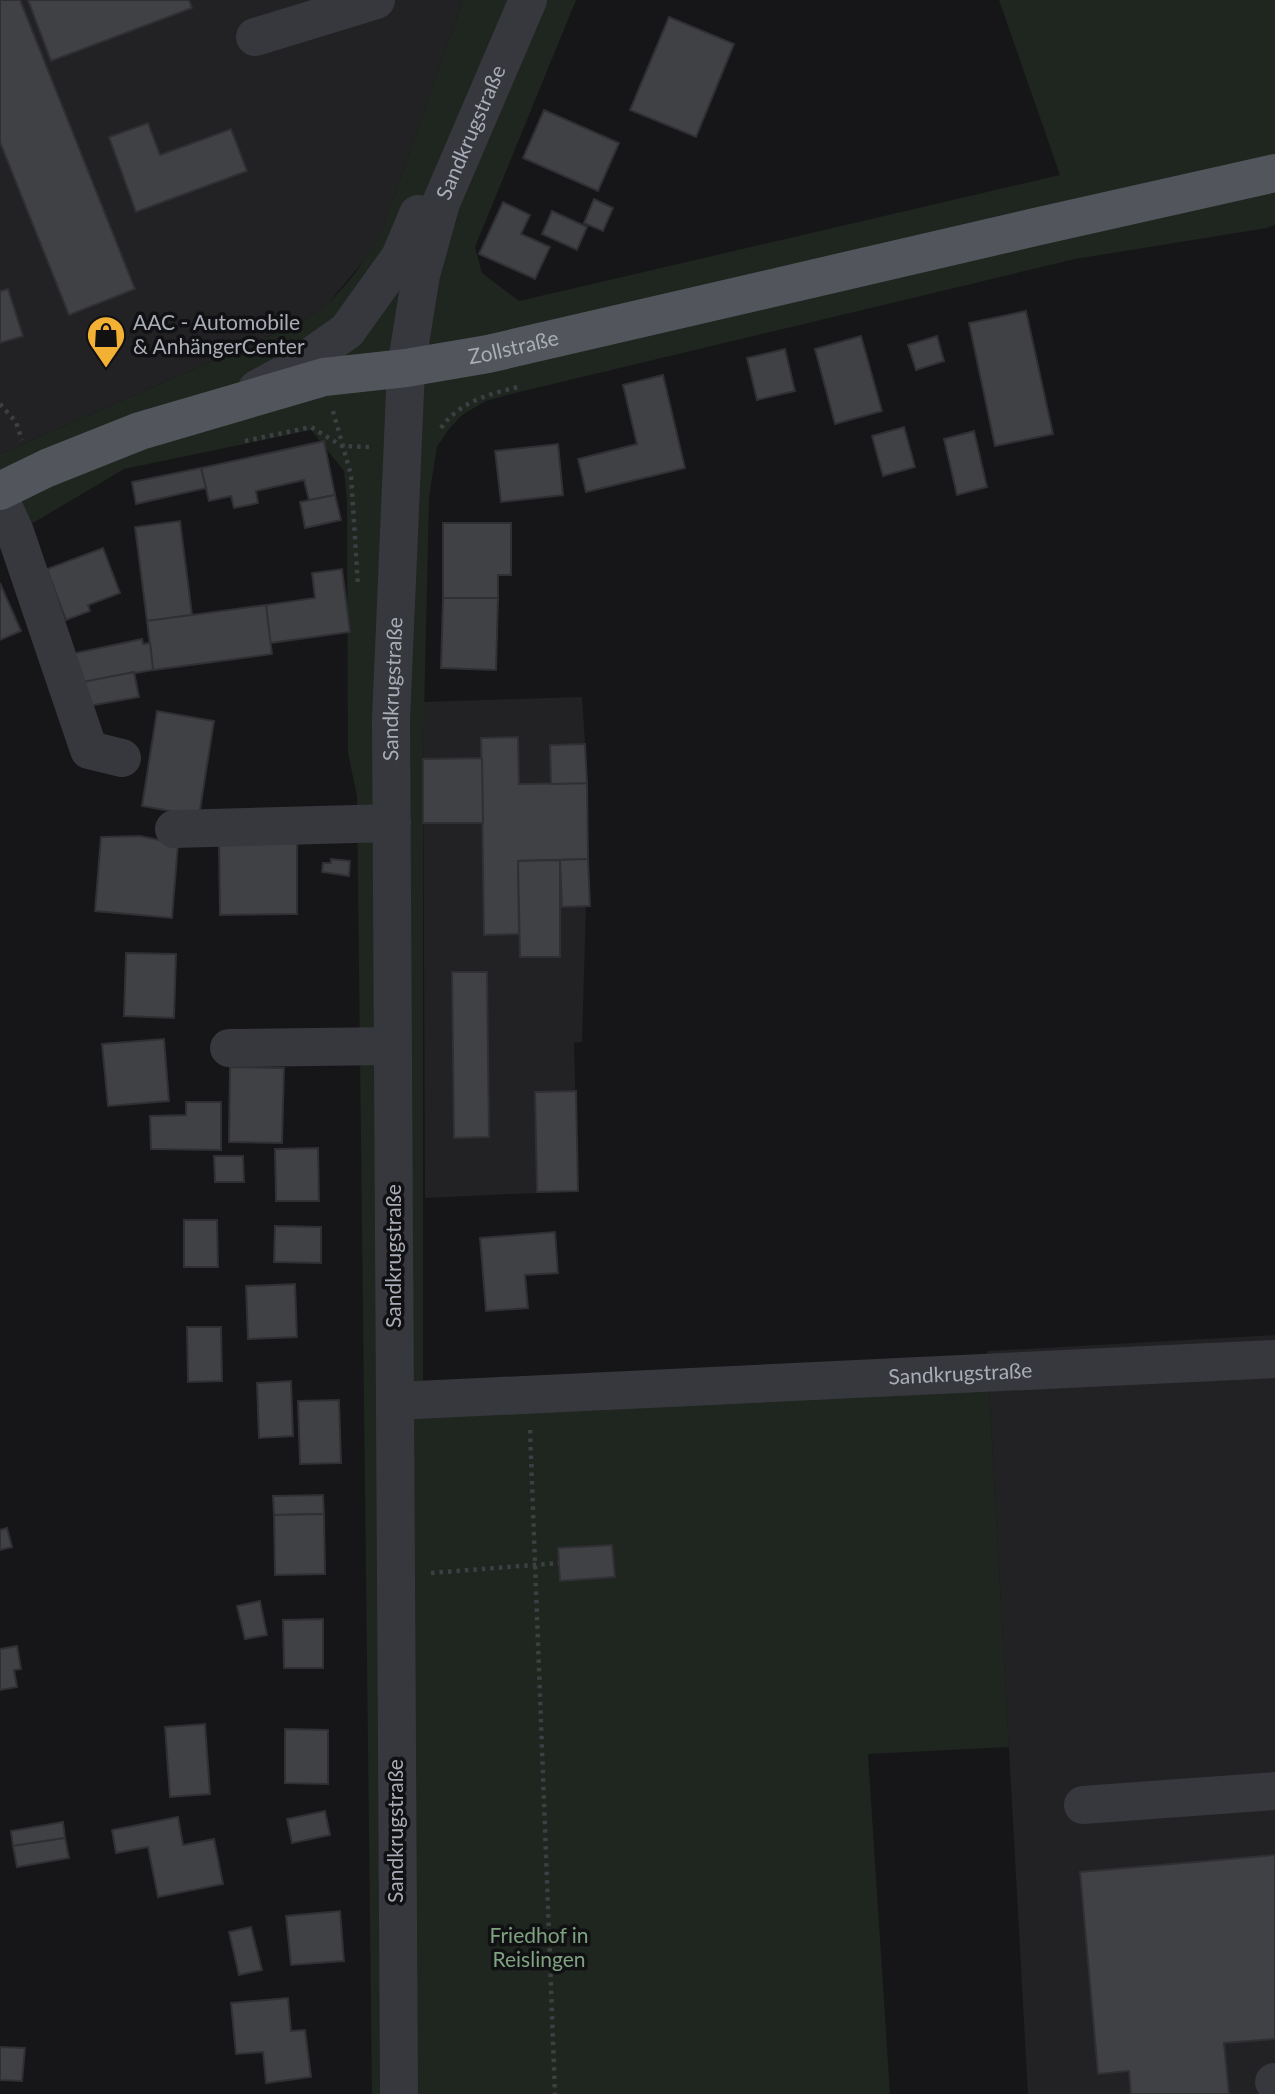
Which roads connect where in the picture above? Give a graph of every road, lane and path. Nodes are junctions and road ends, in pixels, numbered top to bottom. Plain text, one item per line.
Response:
1 (376, 0) edge
2 (521, 1) edge
3 (255, 37) dead end
4 (1275, 173) edge
5 (405, 368) junction
6 (0, 404) edge
7 (215, 410) junction
8 (244, 441) dead end
9 (342, 446) dead end
10 (35, 474) junction
11 (0, 491) edge
12 (0, 499) edge
13 (122, 758) dead end
14 (391, 822) junction
15 (174, 829) dead end
16 (393, 1046) junction
17 (229, 1048) dead end
18 (1275, 1359) edge
19 (529, 1394) junction
20 (396, 1401) junction
21 (559, 1563) dead end
22 (535, 1564) junction
23 (395, 1576) junction
24 (1275, 1791) edge
25 (1083, 1805) dead end
26 (399, 2094) edge
27 (555, 2094) edge

1 - 3 street
2 - 5 street, Sandkrugstraße
2 - 7 street
4 - 5 main road, Zollstraße
5 - 7 main road, Zollstraße
5 - 14 street, Sandkrugstraße
6 - 10 path
7 - 10 main road, Zollstraße
8 - 9 path
10 - 11 main road, Zollstraße
12 - 13 street
14 - 15 street
14 - 16 street, Sandkrugstraße
16 - 17 street
16 - 20 street, Sandkrugstraße
18 - 19 street, Sandkrugstraße
19 - 20 street, Sandkrugstraße
19 - 22 path
20 - 23 street, Sandkrugstraße
21 - 22 path
22 - 23 path
22 - 27 path
23 - 26 street, Sandkrugstraße
24 - 25 street

